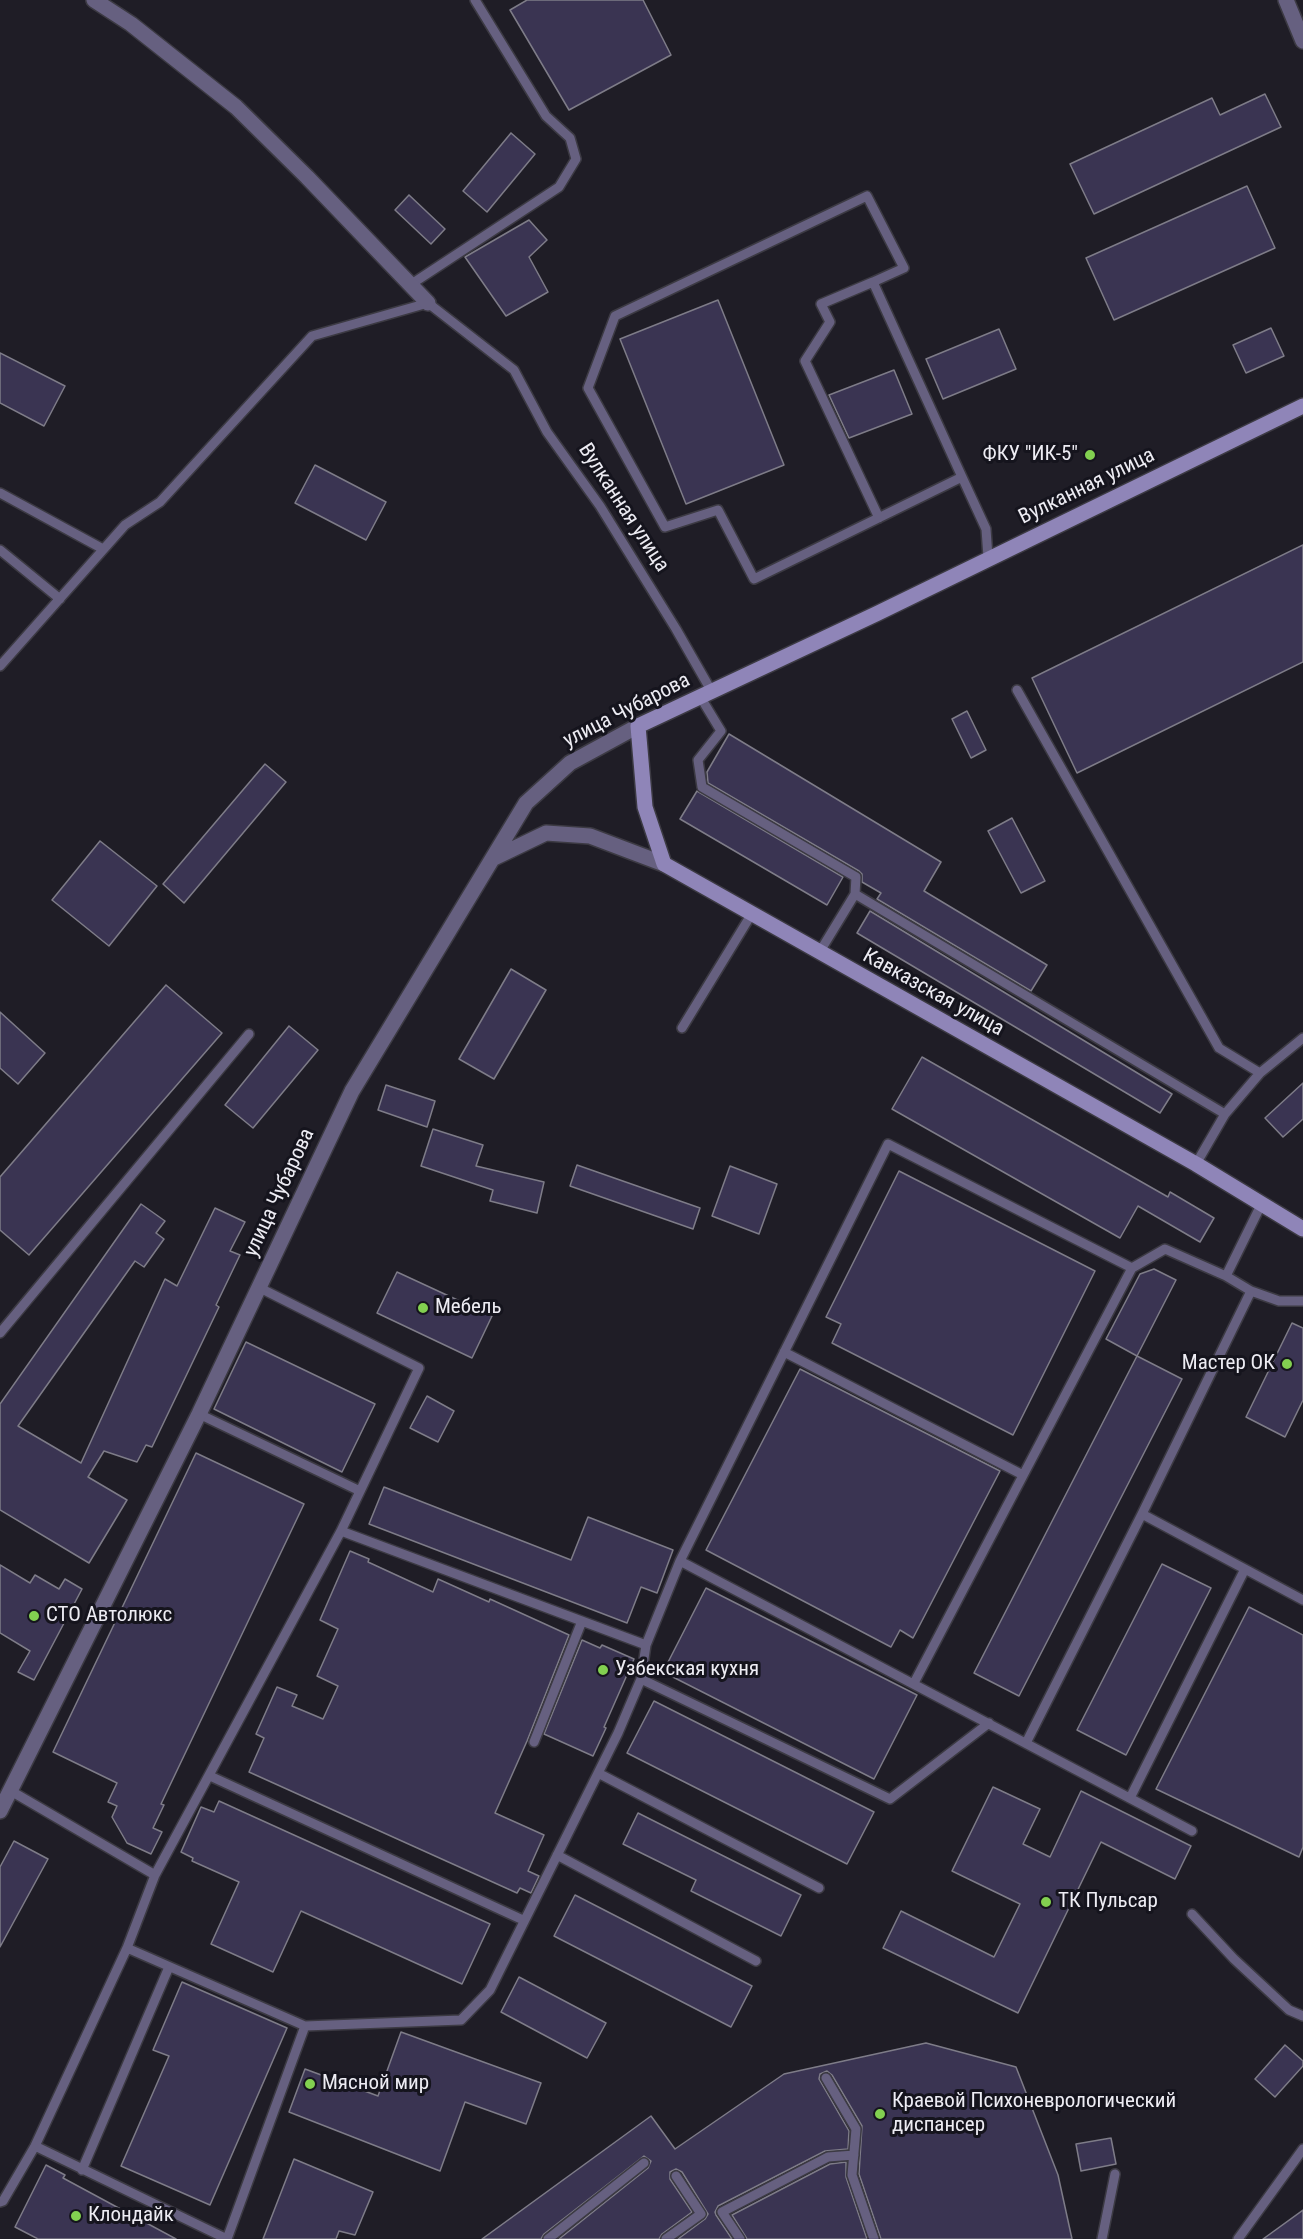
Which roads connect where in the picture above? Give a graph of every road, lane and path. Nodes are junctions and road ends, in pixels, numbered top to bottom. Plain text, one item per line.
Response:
1 (94, 0) edge
2 (475, 0) edge
3 (1286, 0) edge
4 (1303, 41) edge
5 (873, 282) junction
6 (410, 285) junction
7 (428, 303) junction
8 (1303, 406) edge
9 (962, 477) junction
10 (0, 494) edge
11 (879, 518) junction
12 (103, 549) junction
13 (0, 550) edge
14 (988, 557) junction
15 (60, 599) junction
16 (0, 666) edge
17 (1017, 690) dead end
18 (706, 695) junction
19 (638, 726) junction
20 (492, 859) junction
21 (664, 864) junction
22 (855, 894) junction
23 (751, 915) junction
24 (819, 953) junction
25 (682, 1028) dead end
26 (249, 1034) dead end
27 (1303, 1038) edge
28 (1260, 1073) junction
29 (1225, 1114) junction
30 (1196, 1164) junction
31 (1262, 1203) junction
32 (1303, 1228) edge
33 (1132, 1268) junction
34 (1226, 1276) junction
35 (258, 1287) junction
36 (1251, 1291) junction
37 (1303, 1300) edge
38 (0, 1333) edge
39 (784, 1352) junction
40 (199, 1414) junction
41 (1023, 1475) junction
42 (360, 1491) junction
43 (1142, 1514) junction
44 (341, 1531) junction
45 (680, 1561) junction
46 (1245, 1569) junction
47 (1303, 1600) edge
48 (582, 1621) junction
49 (646, 1645) junction
50 (641, 1679) junction
51 (914, 1683) junction
52 (989, 1723) junction
53 (534, 1742) dead end
54 (1026, 1743) junction
55 (598, 1773) junction
56 (210, 1776) junction
57 (11, 1791) junction
58 (1130, 1798) junction
59 (0, 1811) edge
60 (1192, 1831) dead end
61 (557, 1855) junction
62 (155, 1875) junction
63 (819, 1888) dead end
64 (1192, 1914) dead end
65 (523, 1920) junction
66 (127, 1948) junction
67 (756, 1961) dead end
68 (170, 1967) junction
69 (1303, 2016) edge
70 (305, 2026) junction
71 (826, 2078) dead end
72 (35, 2146) junction
73 (1303, 2148) edge
74 (854, 2155) junction
75 (644, 2163) dead end
76 (82, 2170) junction
77 (1115, 2174) dead end
78 (676, 2176) dead end
79 (0, 2202) edge
80 (227, 2239) edge
81 (548, 2239) edge
82 (666, 2239) edge
83 (740, 2239) edge
84 (874, 2239) edge
85 (1102, 2239) edge
86 (1238, 2239) edge

1 - 6 street
2 - 6 lane
3 - 4 street
5 - 9 lane
5 - 11 lane
5 - 11 lane
6 - 7 street
7 - 12 lane
7 - 18 lane, Вулканная улица
8 - 14 main road, Вулканная улица
9 - 11 lane
9 - 14 lane
10 - 12 lane
12 - 15 lane
13 - 15 lane
14 - 18 main road, Вулканная улица
15 - 16 lane
17 - 28 lane
18 - 19 main road, улица Чубарова
18 - 22 lane
19 - 20 street, улица Чубарова
19 - 21 main road
20 - 21 street
20 - 35 street, улица Чубарова
21 - 23 main road, Кавказская улица
22 - 24 lane
22 - 29 lane
23 - 24 main road, Кавказская улица
23 - 25 lane
24 - 30 main road, Кавказская улица
26 - 38 lane
27 - 28 lane
28 - 29 lane
29 - 30 lane
30 - 31 main road, Кавказская улица
31 - 32 main road, Кавказская улица
31 - 34 lane
33 - 34 lane
33 - 39 lane
33 - 41 lane
34 - 36 lane
35 - 40 street, улица Чубарова
35 - 42 lane
36 - 37 lane
36 - 43 lane
39 - 41 lane
39 - 45 lane
40 - 42 lane
40 - 57 street, улица Чубарова
41 - 51 lane
42 - 44 lane
43 - 46 lane
43 - 54 lane
44 - 48 lane
44 - 56 lane
45 - 49 lane
45 - 51 lane
46 - 47 lane
46 - 58 lane
48 - 49 lane
48 - 53 lane
49 - 50 lane
50 - 52 lane
50 - 55 lane
51 - 52 lane
52 - 54 lane
54 - 58 lane
55 - 61 lane
55 - 63 lane
56 - 62 lane
56 - 65 lane
57 - 59 street, улица Чубарова
57 - 62 lane
58 - 60 lane
61 - 65 lane
61 - 67 lane
62 - 66 lane
64 - 69 lane
65 - 70 lane
66 - 68 lane
66 - 72 lane
68 - 70 lane
68 - 76 lane
70 - 80 lane
71 - 74 lane
72 - 76 lane
72 - 79 lane
73 - 86 lane
74 - 83 lane
74 - 84 lane
75 - 81 lane
76 - 80 lane
77 - 85 lane
78 - 82 lane

